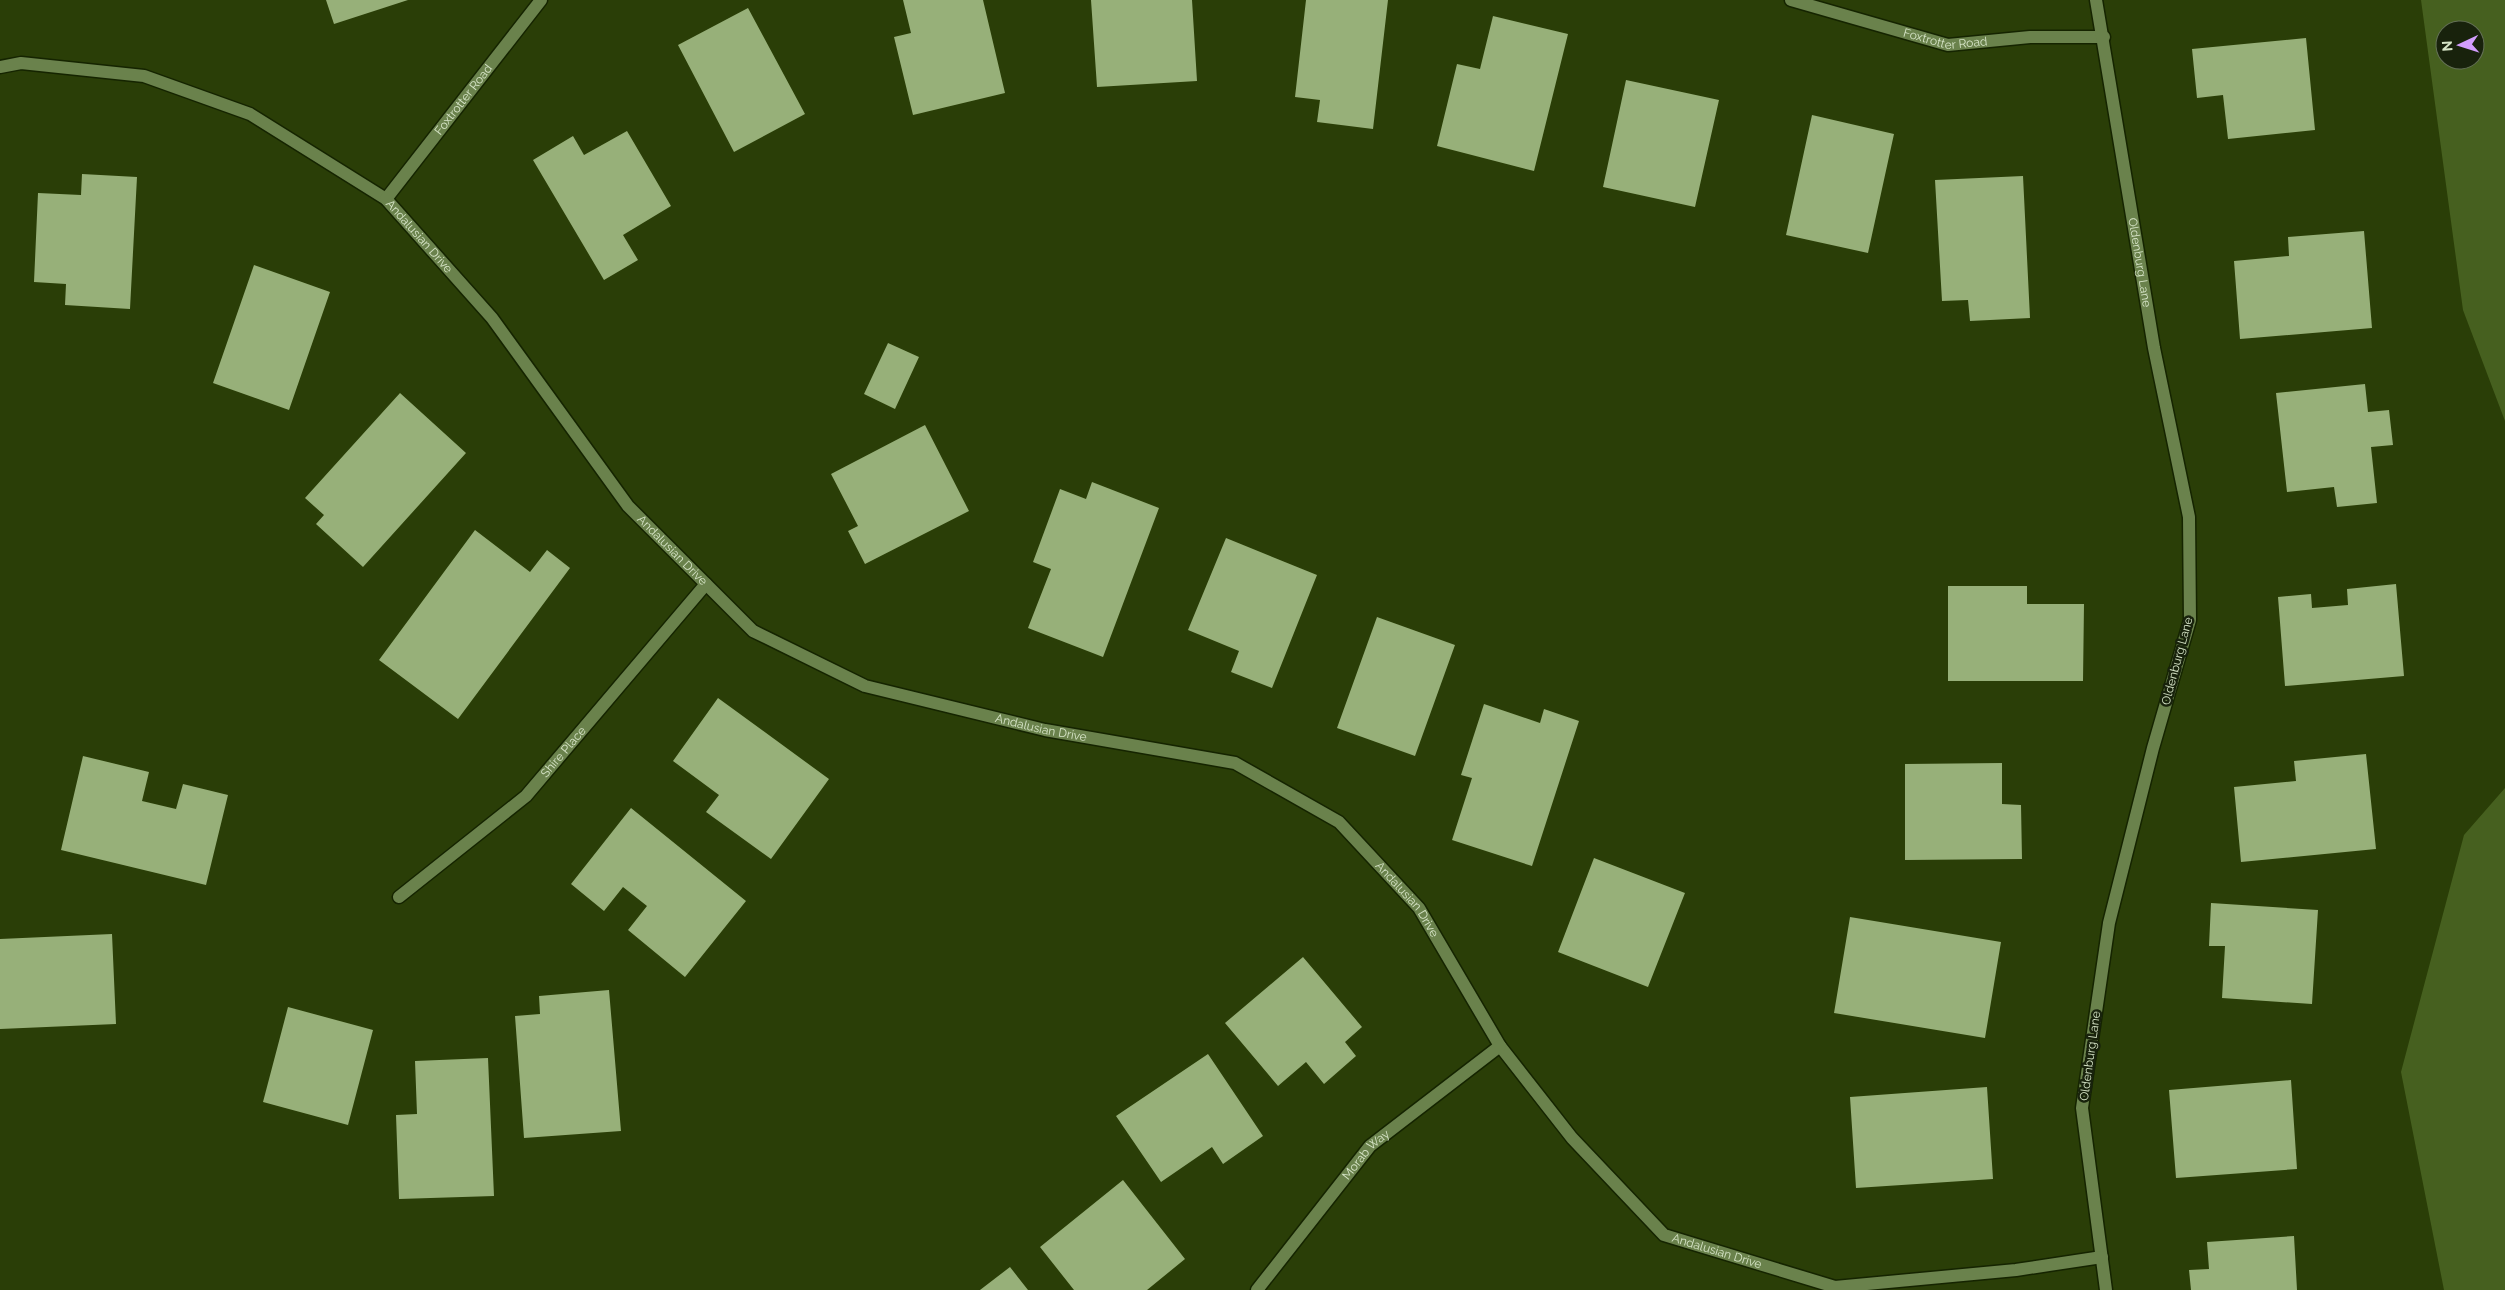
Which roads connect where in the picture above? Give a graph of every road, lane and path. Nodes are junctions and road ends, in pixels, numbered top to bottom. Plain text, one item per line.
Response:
1 (541, 0) edge
2 (1792, 0) edge
3 (2096, 0) edge
4 (2104, 37) junction
5 (0, 67) edge
6 (386, 199) junction
7 (706, 584) junction
8 (399, 897) dead end
9 (1500, 1046) junction
10 (2102, 1257) junction
11 (1257, 1290) edge
12 (2106, 1290) edge

1 - 6 street, Foxtrotter Road
2 - 4 street, Foxtrotter Road
3 - 4 street, Oldenburg Lane
4 - 10 street, Oldenburg Lane
5 - 6 street, Andalusian Drive
6 - 7 street, Andalusian Drive
7 - 8 street, Shire Place
7 - 9 street, Andalusian Drive
9 - 10 street, Andalusian Drive
9 - 11 street, Morab Way
10 - 12 street, Oldenburg Lane

